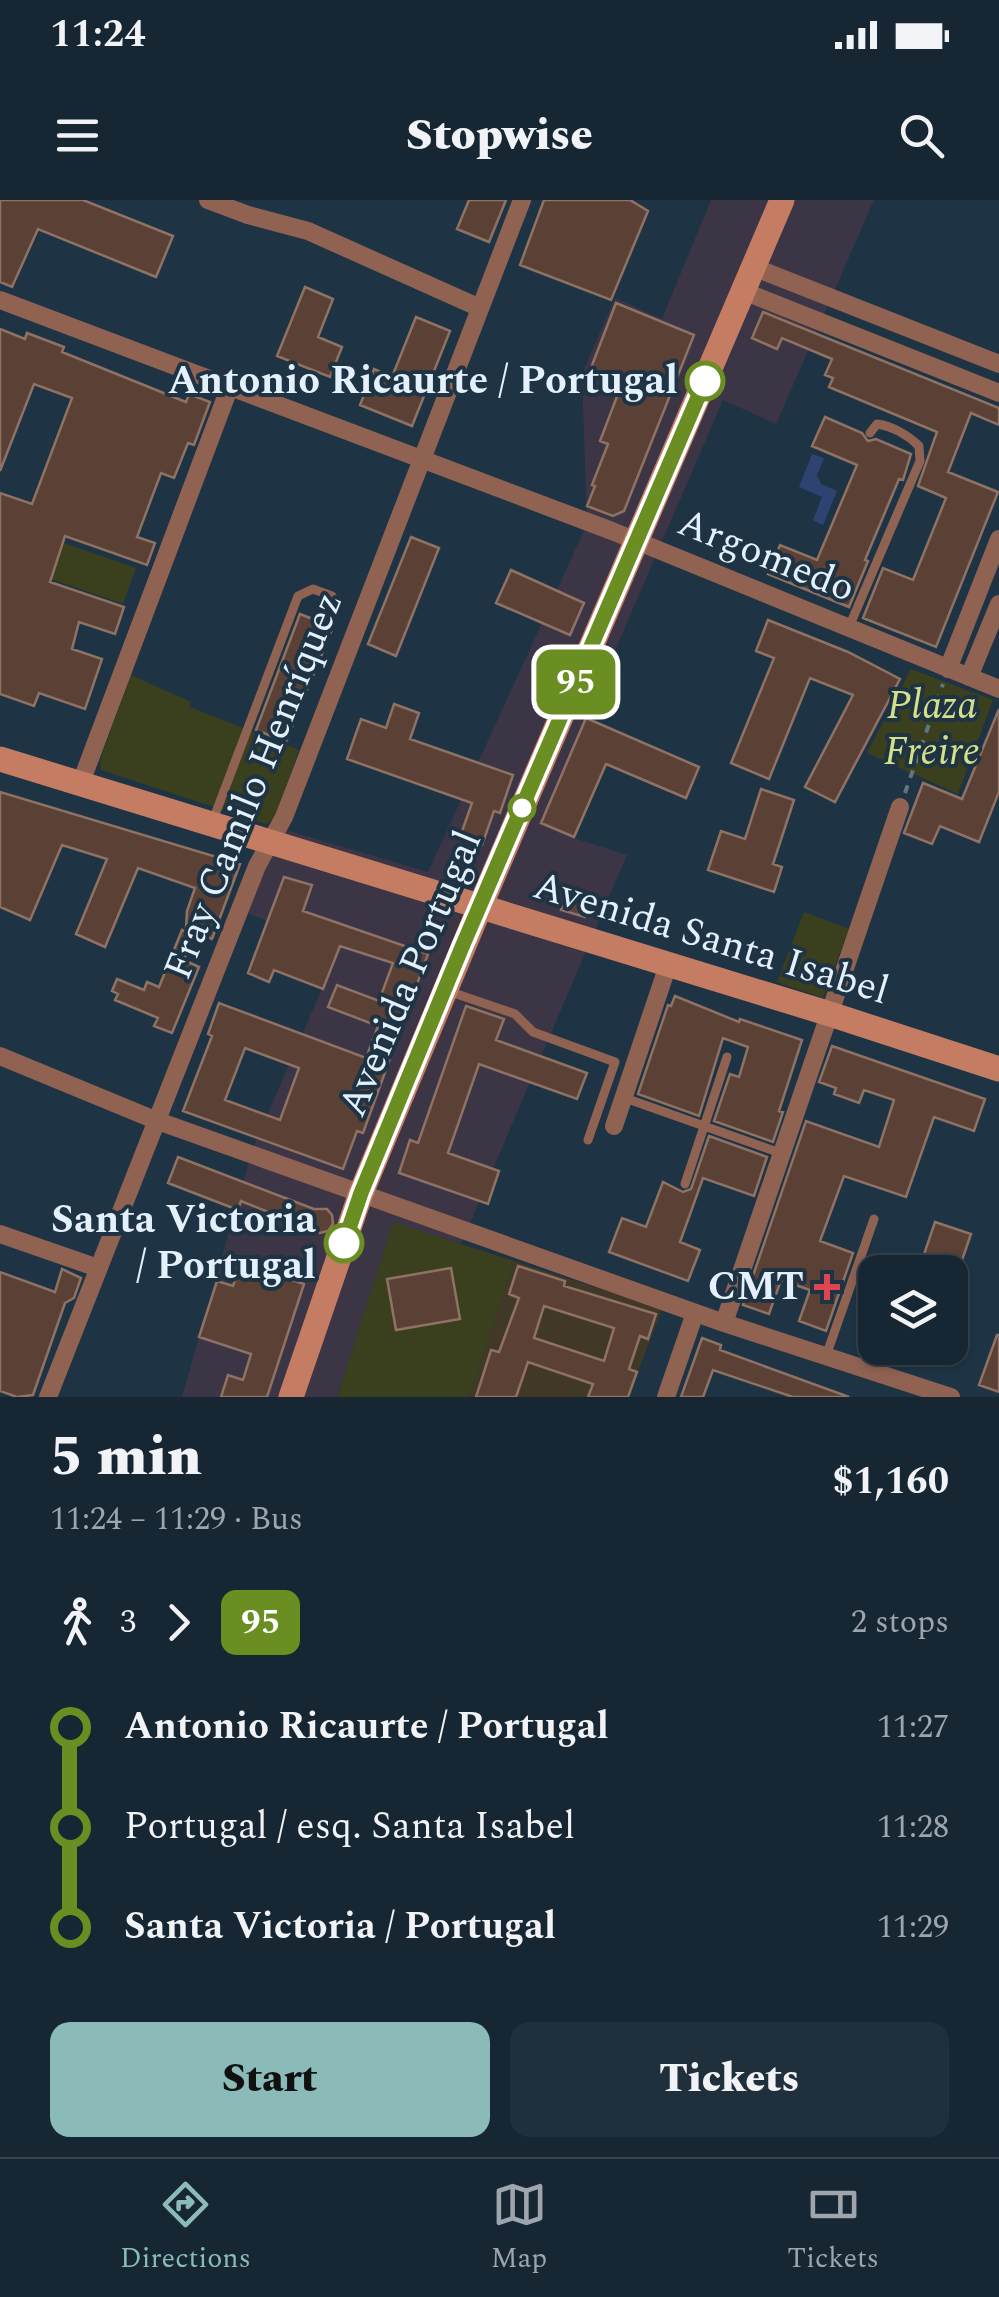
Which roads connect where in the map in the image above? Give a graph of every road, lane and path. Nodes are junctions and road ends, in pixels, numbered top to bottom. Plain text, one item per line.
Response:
1 (208, 200) edge
2 (522, 200) edge
3 (782, 200) edge
4 (748, 279) junction
5 (0, 300) edge
6 (480, 308) junction
7 (879, 315) junction
8 (870, 340) junction
9 (975, 354) junction
10 (999, 364) edge
11 (965, 379) junction
12 (230, 386) junction
13 (999, 393) edge
14 (870, 433) dead end
15 (423, 458) junction
16 (999, 539) edge
17 (636, 541) junction
18 (332, 596) dead end
19 (999, 604) edge
20 (848, 627) junction
21 (948, 668) junction
22 (969, 677) junction
23 (999, 689) edge
24 (0, 760) edge
25 (80, 785) junction
26 (900, 808) joint
27 (210, 826) junction
28 (268, 844) junction
29 (479, 908) junction
30 (668, 965) junction
31 (445, 990) junction
32 (830, 1014) junction
33 (0, 1056) edge
34 (727, 1057) dead end
35 (999, 1069) edge
36 (624, 1098) junction
37 (155, 1120) junction
38 (614, 1126) dead end
39 (704, 1126) junction
40 (588, 1140) dead end
41 (783, 1154) junction
42 (685, 1184) dead end
43 (361, 1193) junction
44 (874, 1219) dead end
45 (0, 1234) edge
46 (98, 1268) junction
47 (694, 1312) junction
48 (724, 1323) junction
49 (826, 1356) junction
50 (48, 1397) edge
51 (291, 1397) edge
52 (666, 1397) edge
53 (950, 1397) edge

1 - 6 street
2 - 6 street, Fray Camilo Henríquez
3 - 4 main road, Avenida Portugal
4 - 7 street
4 - 8 street
4 - 17 main road, Avenida Portugal
5 - 12 street, Argomedo
6 - 15 street, Fray Camilo Henríquez
7 - 8 street
7 - 9 street
8 - 11 street
9 - 10 street
9 - 11 street
11 - 13 street
12 - 15 street, Argomedo
12 - 25 street
14 - 20 lane
15 - 17 street, Argomedo
15 - 28 street, Fray Camilo Henríquez
16 - 21 street
17 - 20 street, Argomedo
17 - 29 main road, Avenida Portugal
18 - 27 lane
19 - 22 street
20 - 21 street, Argomedo
21 - 22 street, Argomedo
21 - 26 path
22 - 23 street, Argomedo
24 - 25 main road, Avenida Santa Isabel
25 - 27 main road, Avenida Santa Isabel
26 - 32 street
27 - 28 main road, Avenida Santa Isabel
28 - 29 main road, Avenida Santa Isabel
28 - 37 street, Fray Camilo Henríquez
29 - 30 main road, Avenida Santa Isabel
29 - 31 main road, Avenida Portugal
30 - 32 main road, Avenida Santa Isabel
30 - 36 street
31 - 40 lane
31 - 43 main road, Avenida Portugal
32 - 35 main road, Avenida Santa Isabel
32 - 41 street
33 - 37 street
34 - 39 lane
36 - 38 street
36 - 39 lane
37 - 43 street
37 - 46 street, Fray Camilo Henríquez
39 - 41 lane
39 - 42 lane
41 - 48 street
43 - 47 street
43 - 51 main road, Avenida Portugal
44 - 49 lane
45 - 46 street
46 - 50 street, Fray Camilo Henríquez
47 - 48 street
47 - 52 street
48 - 49 street
49 - 53 street

